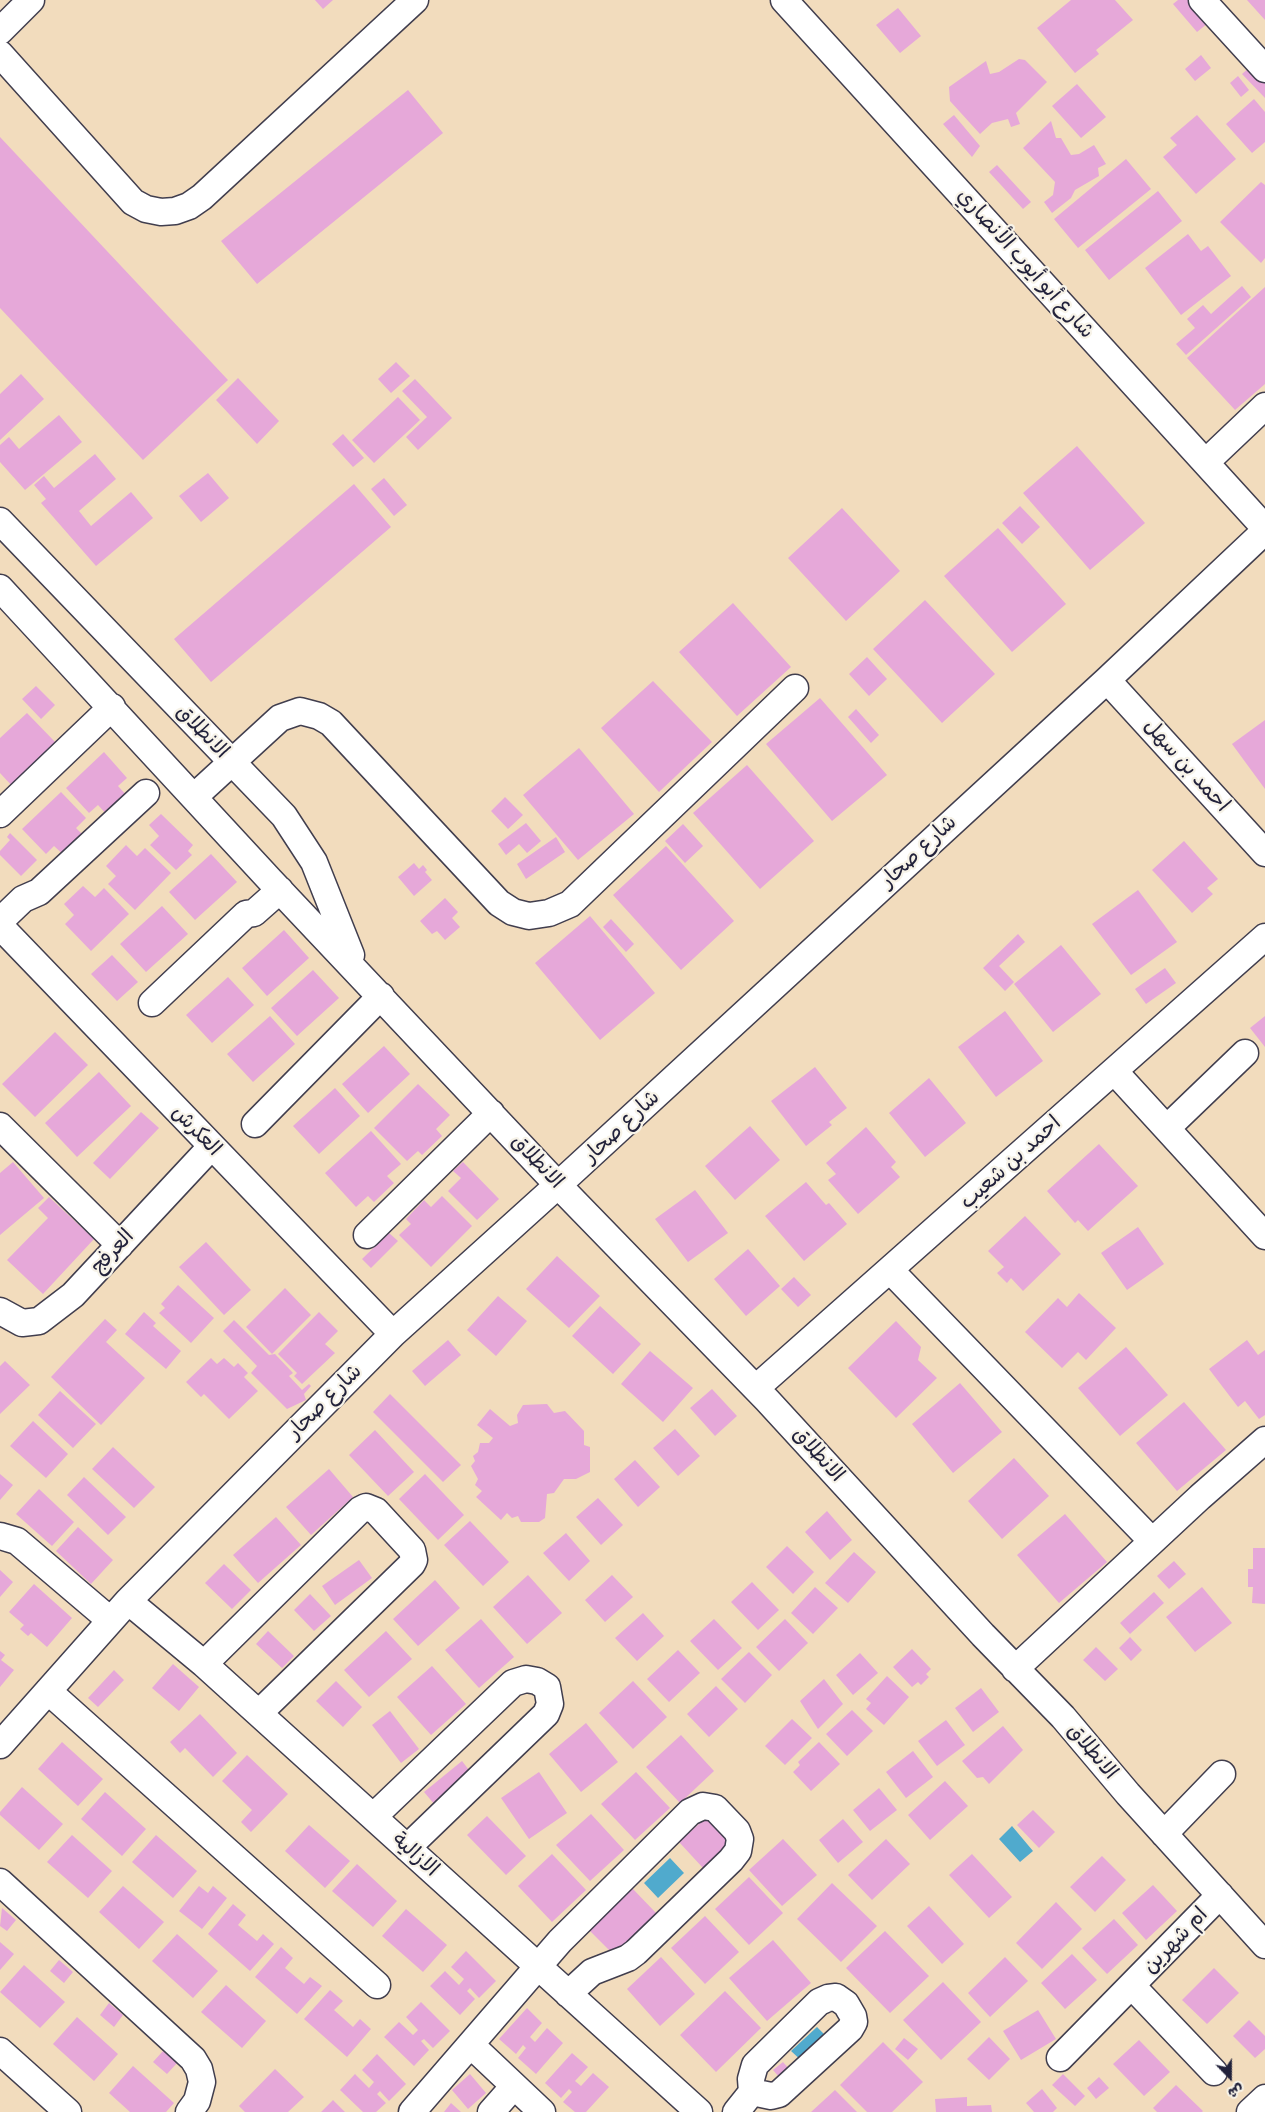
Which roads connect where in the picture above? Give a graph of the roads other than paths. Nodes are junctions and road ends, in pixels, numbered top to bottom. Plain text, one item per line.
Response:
1 (31, 0) edge
2 (415, 0) edge
3 (784, 0) edge
4 (1202, 0) edge
5 (0, 31) edge
6 (0, 54) edge
7 (1265, 69) edge
8 (1265, 406) edge
9 (1206, 462) junction
10 (0, 520) edge
11 (1265, 529) edge
12 (0, 588) edge
13 (1107, 680) junction
14 (795, 688) dead end
15 (112, 707) junction
16 (231, 762) junction
17 (146, 793) dead end
18 (195, 796) junction
19 (0, 814) edge
20 (1265, 853) edge
21 (275, 885) junction
22 (2, 926) edge
23 (1265, 937) edge
24 (360, 973) junction
25 (381, 996) junction
26 (152, 1003) dead end
27 (1244, 1053) dead end
28 (1114, 1071) junction
29 (491, 1113) junction
30 (255, 1124) dead end
31 (0, 1126) edge
32 (1167, 1128) junction
33 (211, 1147) junction
34 (558, 1185) junction
35 (367, 1235) dead end
36 (1265, 1236) edge
37 (120, 1245) junction
38 (890, 1270) junction
39 (0, 1311) edge
40 (393, 1334) junction
41 (756, 1388) junction
42 (1265, 1440) edge
43 (0, 1536) edge
44 (1152, 1541) junction
45 (128, 1601) junction
46 (110, 1620) junction
47 (204, 1664) junction
48 (1015, 1669) junction
49 (48, 1691) junction
50 (259, 1713) junction
51 (0, 1744) edge
52 (1222, 1774) dead end
53 (373, 1817) junction
54 (1164, 1834) junction
55 (407, 1848) junction
56 (0, 1882) edge
57 (1220, 1895) junction
58 (1262, 1935) edge
59 (539, 1967) junction
60 (377, 1985) dead end
61 (1132, 1987) junction
62 (568, 1994) junction
63 (471, 2045) junction
64 (0, 2050) edge
65 (1060, 2058) dead end
66 (1214, 2072) dead end
67 (514, 2086) junction
68 (752, 2092) dead end
69 (1265, 2098) edge
70 (68, 2112) edge
71 (189, 2112) edge
72 (412, 2112) edge
73 (491, 2112) edge
74 (542, 2112) edge
75 (699, 2112) edge
76 (736, 2112) edge
77 (1250, 2112) edge

1 - 5 street
2 - 6 street
3 - 9 street, شارع أبو أيوب الأنصاري
4 - 7 street
8 - 9 street
9 - 11 street, شارع أبو أيوب الأنصاري
10 - 16 street, الانطلاق
11 - 13 street, شارع صحار
12 - 15 street, الانطلاق
13 - 20 street, احمد بن سهل
13 - 34 street, شارع صحار
14 - 16 street
15 - 18 street, الانطلاق
15 - 19 street
16 - 18 street
16 - 24 street, الانطلاق
17 - 22 street
18 - 21 street, الانطلاق
21 - 24 street, الانطلاق
21 - 26 street
22 - 33 street, العكرش
23 - 28 street, احمد بن شعيب
24 - 25 street, الانطلاق
25 - 29 street, الانطلاق
25 - 30 street
27 - 32 street
28 - 32 street
28 - 38 street, احمد بن شعيب
29 - 34 street, الانطلاق
29 - 35 street
31 - 37 street
32 - 36 street
33 - 37 street, العرفج
33 - 40 street, العكرش
34 - 40 street, شارع صحار
34 - 41 street, الانطلاق
37 - 39 street, العرفج
38 - 41 street, احمد بن شعيب
38 - 44 street
40 - 45 street, شارع صحار
41 - 48 street, الانطلاق
42 - 44 street
43 - 46 street
44 - 48 street
45 - 46 street, شارع صحار
45 - 47 street, الازالية
46 - 49 street, شارع صحار
47 - 50 street, الازالية
47 - 50 street
48 - 54 street, الانطلاق
49 - 51 street, شارع صحار
49 - 60 street
50 - 53 street, الازالية
52 - 54 street
53 - 55 street, الازالية
53 - 55 street
54 - 57 street, الانطلاق
55 - 59 street, الازالية
56 - 71 street
57 - 58 street, الانطلاق
57 - 61 street, ام شهرين
59 - 62 street, الازالية
59 - 62 street
59 - 63 street
61 - 65 street, ام شهرين
61 - 66 street, ام شهرين
62 - 75 street, الازالية
63 - 67 street
63 - 72 street
64 - 70 street
67 - 73 street
67 - 74 street
68 - 76 street
69 - 77 street

